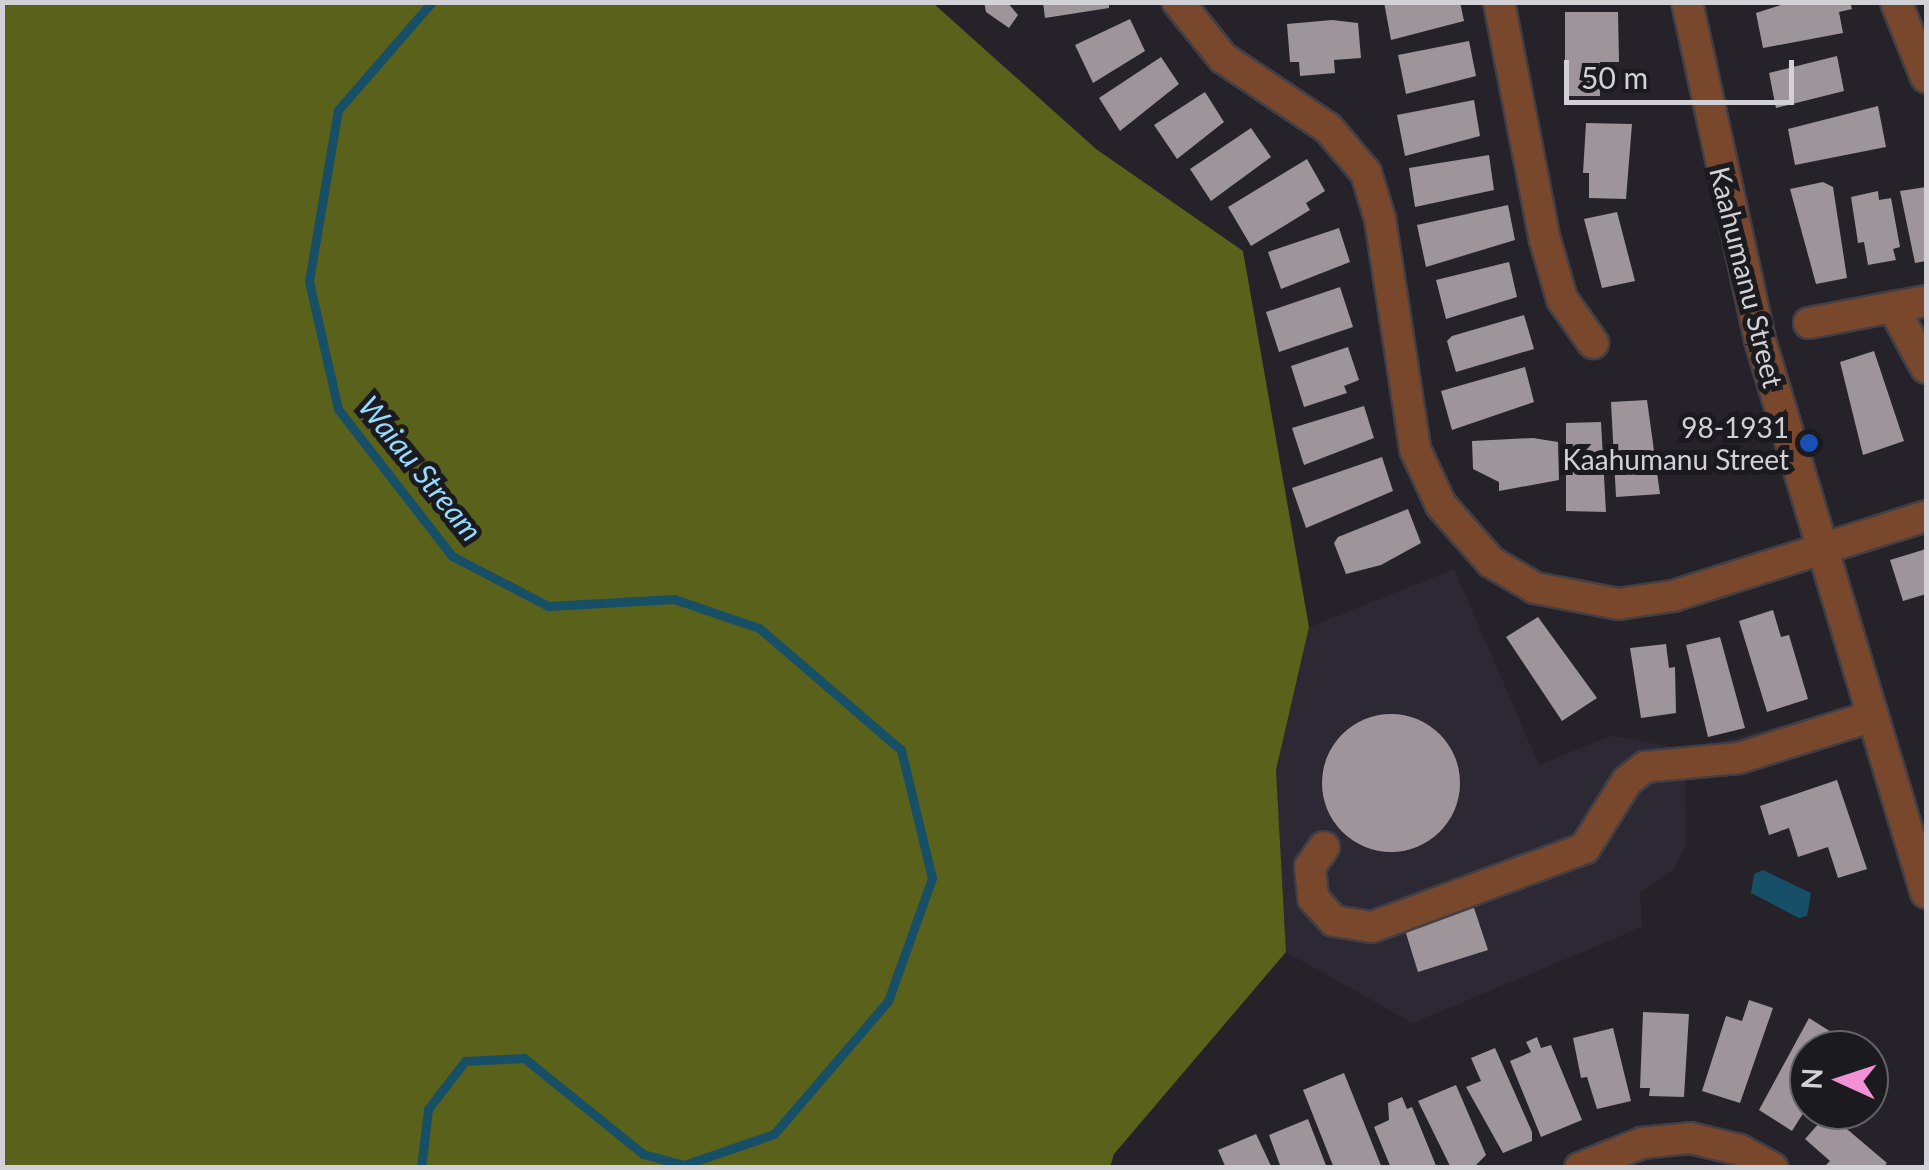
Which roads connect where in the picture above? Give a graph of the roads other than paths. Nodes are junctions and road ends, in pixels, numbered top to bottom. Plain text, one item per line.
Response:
1 (1178, 2) edge
2 (1499, 2) edge
3 (1687, 2) edge
4 (1896, 2) edge
5 (1926, 77) edge
6 (1926, 301) edge
7 (1893, 307) junction
8 (1809, 323) dead end
9 (1593, 343) dead end
10 (1926, 368) edge
11 (1926, 516) edge
12 (1821, 550) junction
13 (1873, 716) junction
14 (1324, 847) dead end
15 (1926, 893) edge
16 (1580, 1168) edge
17 (1772, 1168) edge

1 - 12 street
2 - 9 street
3 - 12 street, Kaahumanu Street
4 - 5 street
6 - 7 street
7 - 8 street
7 - 10 street
11 - 12 street
12 - 13 street, Kaahumanu Street
13 - 14 street
13 - 15 street, Kaahumanu Street
16 - 17 street

